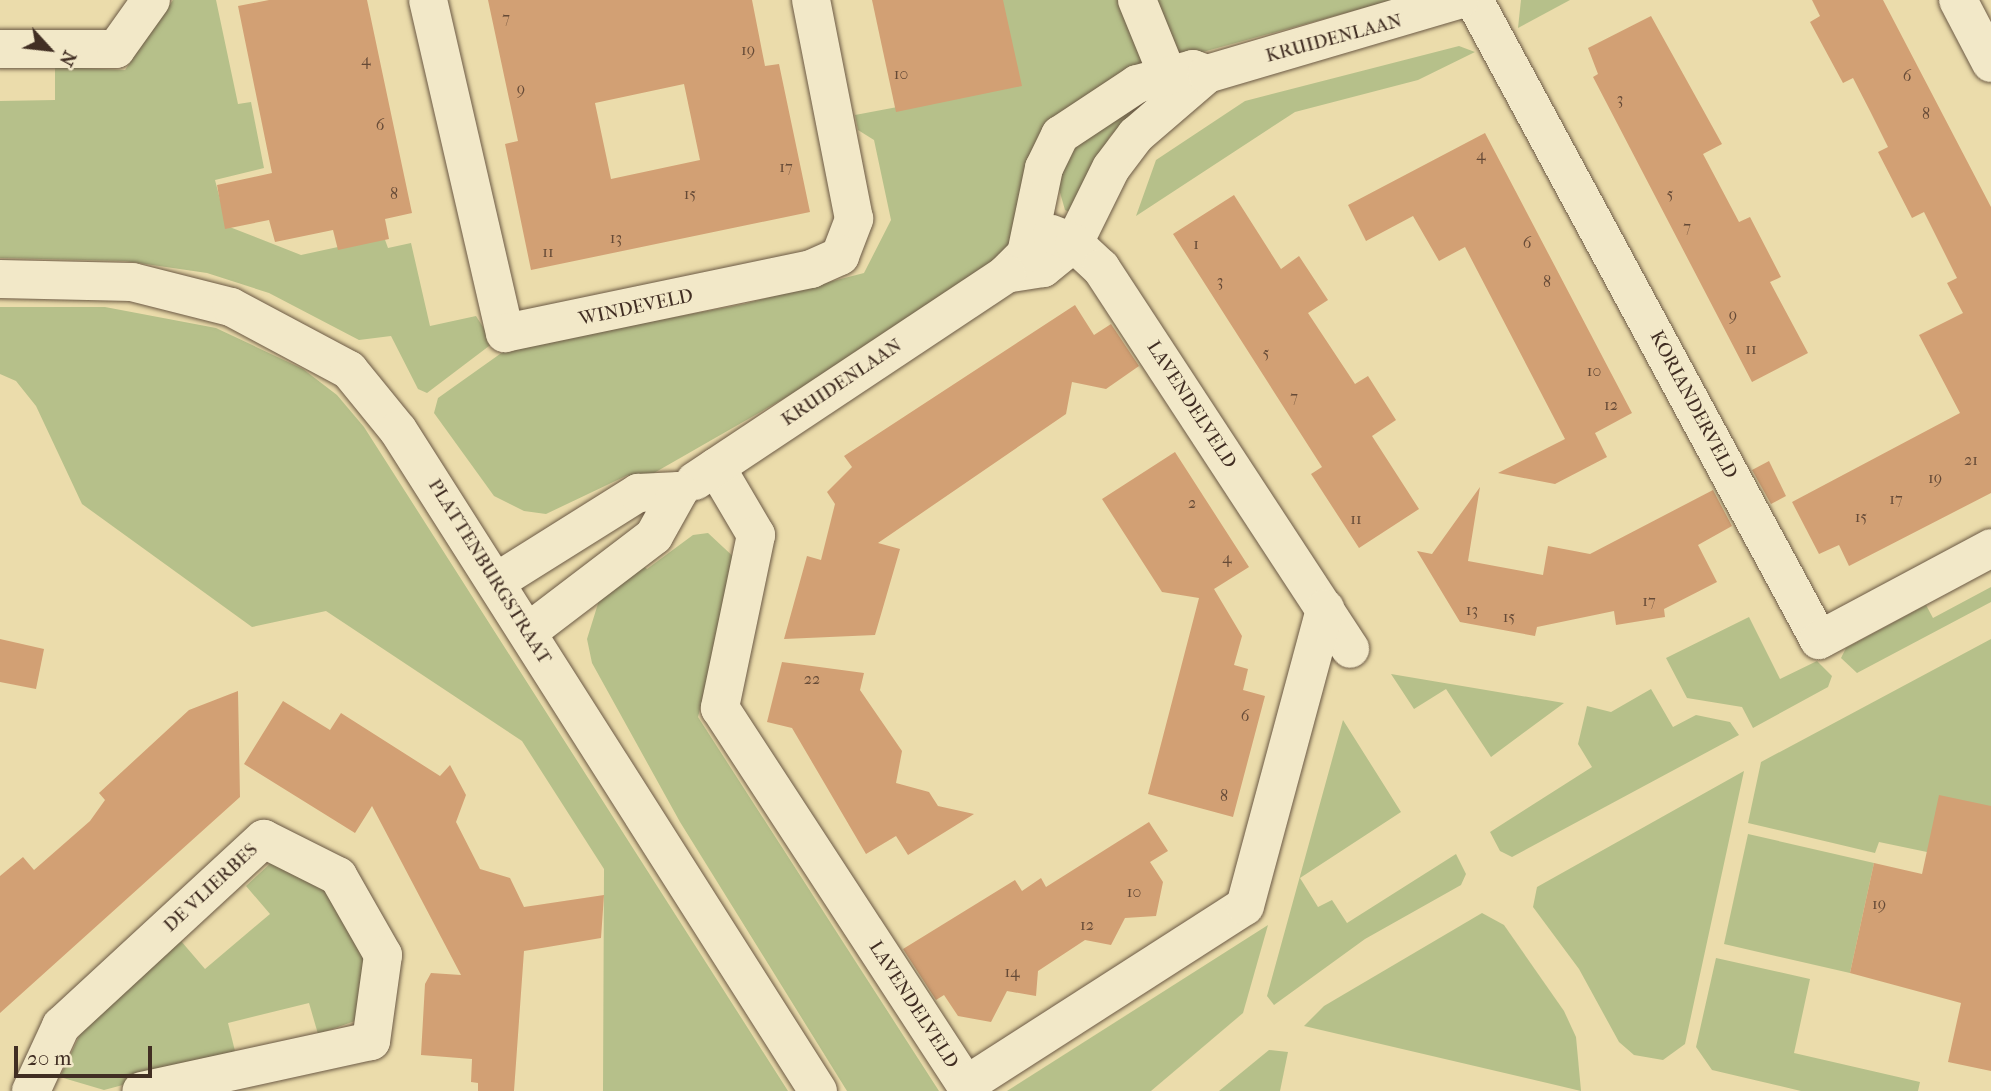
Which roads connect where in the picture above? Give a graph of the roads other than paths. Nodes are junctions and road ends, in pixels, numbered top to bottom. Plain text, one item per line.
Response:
1 (151, 0) edge
2 (428, 0) edge
3 (811, 0) edge
4 (1137, 0) edge
5 (1459, 0) edge
6 (1474, 0) edge
7 (1958, 0) edge
8 (0, 49) edge
9 (1991, 62) edge
10 (1173, 88) junction
11 (1034, 226) junction
12 (1074, 243) junction
13 (1006, 274) junction
14 (0, 279) edge
15 (716, 467) junction
16 (679, 491) junction
17 (1991, 548) edge
18 (496, 582) junction
19 (1325, 609) junction
20 (528, 632) junction
21 (1350, 649) dead end
22 (32, 1091) edge
23 (141, 1091) edge
24 (818, 1091) edge

1 - 8 street
2 - 3 street, WINDEVELD
4 - 10 street
5 - 10 street, KRUIDENLAAN
6 - 17 street, KORIANDERVELD
7 - 9 street
10 - 11 street, KRUIDENLAAN
10 - 12 street, KRUIDENLAAN
11 - 12 street, LAVENDELVELD
11 - 13 street, KRUIDENLAAN
12 - 13 street, KRUIDENLAAN
12 - 19 street, LAVENDELVELD
13 - 15 street, KRUIDENLAAN
14 - 18 street, PLATTENBURGSTRAAT
15 - 16 street, KRUIDENLAAN
15 - 19 street, LAVENDELVELD
16 - 18 street
16 - 20 street, KRUIDENLAAN
18 - 20 street, PLATTENBURGSTRAAT
19 - 21 street, LAVENDELVELD
20 - 24 street, PLATTENBURGSTRAAT
22 - 23 street, DE VLIERBES

